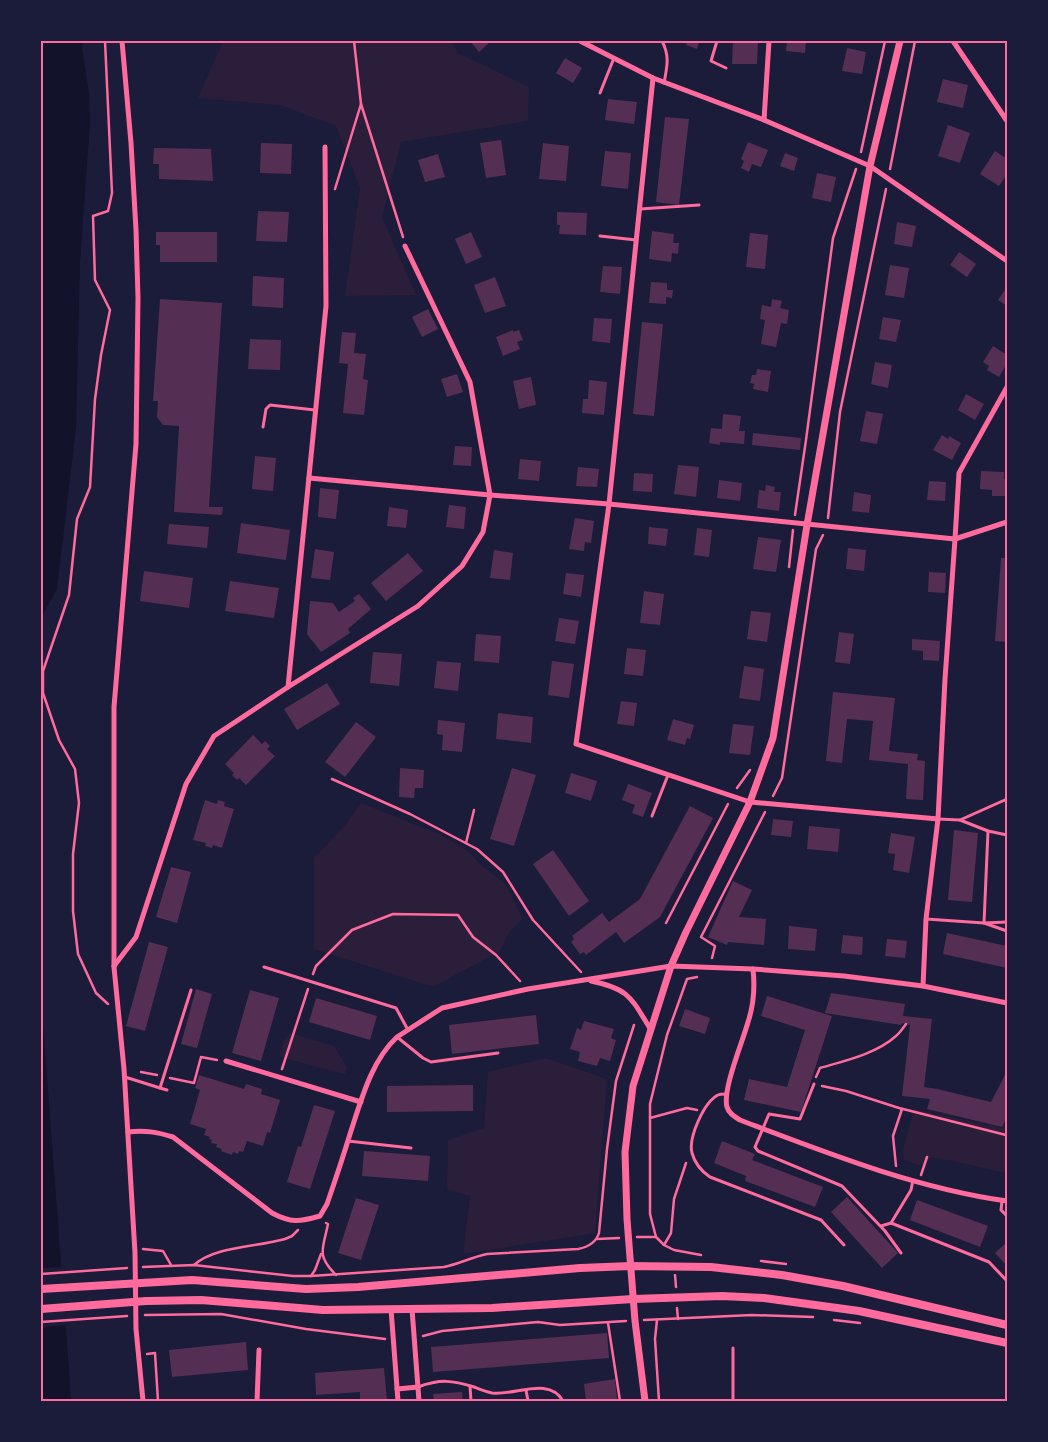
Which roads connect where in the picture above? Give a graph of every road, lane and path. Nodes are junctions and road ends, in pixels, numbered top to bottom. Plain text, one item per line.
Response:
1 (105, 41) edge
2 (122, 41) edge
3 (354, 41) edge
4 (580, 41) edge
5 (662, 41) edge
6 (717, 41) edge
7 (769, 41) edge
8 (885, 41) edge
9 (900, 41) edge
10 (915, 41) edge
11 (953, 41) edge
12 (614, 58) junction
13 (726, 68) dead end
14 (653, 78) junction
15 (664, 83) junction
16 (600, 93) dead end
17 (361, 104) junction
18 (764, 120) junction
19 (1007, 120) edge
20 (325, 146) dead end
21 (858, 161) junction
22 (870, 166) junction
23 (888, 179) junction
24 (334, 194) dead end
25 (698, 205) dead end
26 (640, 209) junction
27 (600, 236) dead end
28 (636, 240) junction
29 (406, 246) joint
30 (1007, 261) edge
31 (1007, 387) edge
32 (315, 410) junction
33 (263, 427) dead end
34 (309, 478) junction
35 (490, 496) junction
36 (609, 504) junction
37 (1007, 522) edge
38 (793, 523) junction
39 (807, 525) junction
40 (826, 527) junction
41 (956, 539) junction
42 (788, 567) dead end
43 (288, 687) junction
44 (750, 769) dead end
45 (668, 774) junction
46 (332, 778) dead end
47 (732, 796) junction
48 (1007, 799) edge
49 (750, 802) junction
50 (769, 804) junction
51 (474, 810) dead end
52 (652, 816) dead end
53 (938, 819) junction
54 (960, 820) junction
55 (988, 831) junction
56 (1007, 835) edge
57 (466, 843) junction
58 (926, 919) junction
59 (1007, 922) edge
60 (666, 923) dead end
61 (984, 923) junction
62 (1007, 931) edge
63 (114, 966) junction
64 (671, 966) junction
65 (264, 967) dead end
66 (709, 968) junction
67 (753, 968) junction
68 (588, 981) junction
69 (311, 982) junction
70 (923, 986) junction
71 (528, 989) junction
72 (191, 990) dead end
73 (1007, 1003) edge
74 (109, 1013) dead end
75 (906, 1024) dead end
76 (634, 1025) dead end
77 (408, 1030) junction
78 (651, 1030) junction
79 (398, 1037) junction
80 (498, 1053) dead end
81 (226, 1061) joint
82 (124, 1076) junction
83 (279, 1077) junction
84 (194, 1083) dead end
85 (814, 1084) junction
86 (160, 1088) junction
87 (167, 1090) dead end
88 (726, 1094) junction
89 (360, 1102) junction
90 (902, 1109) junction
91 (703, 1111) junction
92 (650, 1118) junction
93 (762, 1129) junction
94 (128, 1132) junction
95 (1006, 1135) edge
96 (348, 1141) junction
97 (411, 1148) dead end
98 (691, 1152) junction
99 (927, 1158) dead end
100 (894, 1174) junction
101 (915, 1181) junction
102 (1004, 1201) edge
103 (320, 1216) junction
104 (1007, 1216) edge
105 (301, 1222) junction
106 (891, 1224) junction
107 (880, 1226) junction
108 (656, 1237) dead end
109 (664, 1245) dead end
110 (844, 1245) dead end
111 (143, 1249) dead end
112 (674, 1250) dead end
113 (322, 1253) junction
114 (901, 1253) dead end
115 (143, 1258) dead end
116 (171, 1265) junction
117 (194, 1265) junction
118 (631, 1266) junction
119 (675, 1266) junction
120 (144, 1267) junction
121 (41, 1274) edge
122 (336, 1275) junction
123 (311, 1276) junction
124 (1007, 1280) edge
125 (41, 1289) edge
126 (676, 1297) junction
127 (633, 1299) junction
128 (145, 1304) junction
129 (41, 1309) edge
130 (391, 1309) junction
131 (412, 1310) junction
132 (140, 1315) dead end
133 (146, 1315) junction
134 (134, 1316) dead end
135 (821, 1318) dead end
136 (678, 1319) junction
137 (831, 1319) dead end
138 (657, 1320) junction
139 (635, 1321) junction
140 (41, 1322) edge
141 (608, 1323) junction
142 (868, 1324) dead end
143 (1007, 1325) edge
144 (414, 1337) junction
145 (393, 1338) junction
146 (1007, 1343) edge
147 (733, 1348) dead end
148 (259, 1350) dead end
149 (147, 1354) dead end
150 (470, 1386) junction
151 (418, 1387) junction
152 (397, 1389) junction
153 (526, 1390) junction
154 (143, 1401) edge
155 (158, 1401) edge
156 (257, 1401) edge
157 (398, 1401) edge
158 (419, 1401) edge
159 (471, 1401) edge
160 (528, 1401) edge
161 (563, 1401) edge
162 (620, 1401) edge
163 (645, 1401) edge
164 (659, 1401) edge
165 (733, 1401) edge

1 - 74 path
2 - 63 street
3 - 17 path
4 - 12 street
5 - 15 lane
6 - 13 lane
7 - 18 street
8 - 21 path
9 - 22 street
10 - 23 path
11 - 19 street
12 - 14 street
12 - 16 lane
14 - 15 street
14 - 26 street
15 - 18 street
17 - 24 path
17 - 29 path
18 - 21 street
20 - 32 street
21 - 22 street
21 - 38 path
22 - 23 street
22 - 39 street
23 - 30 street
23 - 40 path
25 - 26 lane
26 - 28 street
27 - 28 lane
28 - 36 street
29 - 35 street
31 - 41 street
32 - 33 lane
32 - 34 street
34 - 35 street
34 - 43 street
35 - 36 street
35 - 43 street
36 - 38 street
36 - 45 street
37 - 41 street
38 - 39 street
38 - 42 path
39 - 40 street
39 - 49 street
40 - 41 street
40 - 50 path
41 - 53 street
43 - 63 street
44 - 47 path
45 - 47 street
45 - 52 lane
46 - 57 path
47 - 49 street
47 - 60 path
48 - 54 lane
49 - 50 street
49 - 64 street
50 - 53 street
50 - 66 path
51 - 57 path
53 - 54 lane
53 - 58 street
54 - 55 lane
55 - 56 lane
55 - 61 lane
57 - 68 path
58 - 61 lane
58 - 70 street
59 - 61 lane
61 - 62 lane
63 - 82 street
64 - 66 street
64 - 68 street
64 - 78 street
65 - 69 lane
66 - 67 street
66 - 92 path
67 - 70 street
67 - 88 street
68 - 71 street
68 - 78 street
69 - 71 path
69 - 77 lane
69 - 83 path
70 - 73 street
71 - 77 street
72 - 86 lane
75 - 85 path
76 - 122 path
77 - 79 street
78 - 118 street
79 - 80 lane
79 - 89 street
81 - 83 street
81 - 84 path
82 - 86 lane
82 - 94 street
83 - 89 street
85 - 90 path
85 - 93 lane
86 - 87 lane
88 - 91 lane
88 - 93 street
89 - 96 street
90 - 95 path
90 - 100 path
91 - 92 path
91 - 98 lane
92 - 108 path
93 - 100 street
93 - 107 lane
94 - 105 street
94 - 154 street
96 - 97 lane
96 - 103 street
98 - 109 path
98 - 110 lane
99 - 101 path
100 - 101 street
101 - 102 street
101 - 106 lane
102 - 104 lane
103 - 105 street
103 - 113 path
105 - 117 path
106 - 107 lane
106 - 124 lane
107 - 114 lane
111 - 116 path
112 - 119 path
113 - 122 path
113 - 123 path
115 - 120 path
116 - 117 path
116 - 120 path
117 - 123 path
118 - 119 main road
118 - 125 main road
118 - 127 street
119 - 126 path
119 - 143 main road
120 - 121 path
122 - 123 path
126 - 127 main road
126 - 136 path
126 - 146 main road
127 - 131 main road
127 - 139 street
128 - 129 main road
128 - 130 main road
128 - 133 path
130 - 131 main road
130 - 145 street
131 - 144 street
132 - 133 path
133 - 145 path
134 - 140 path
135 - 136 path
136 - 138 path
137 - 142 path
138 - 139 path
138 - 164 path
139 - 141 path
139 - 163 street
141 - 144 path
141 - 162 path
144 - 151 street
145 - 152 street
147 - 165 lane
148 - 156 street
149 - 155 path
150 - 151 lane
150 - 153 lane
150 - 159 lane
151 - 152 street
151 - 158 street
152 - 157 street
153 - 160 lane
153 - 161 lane

